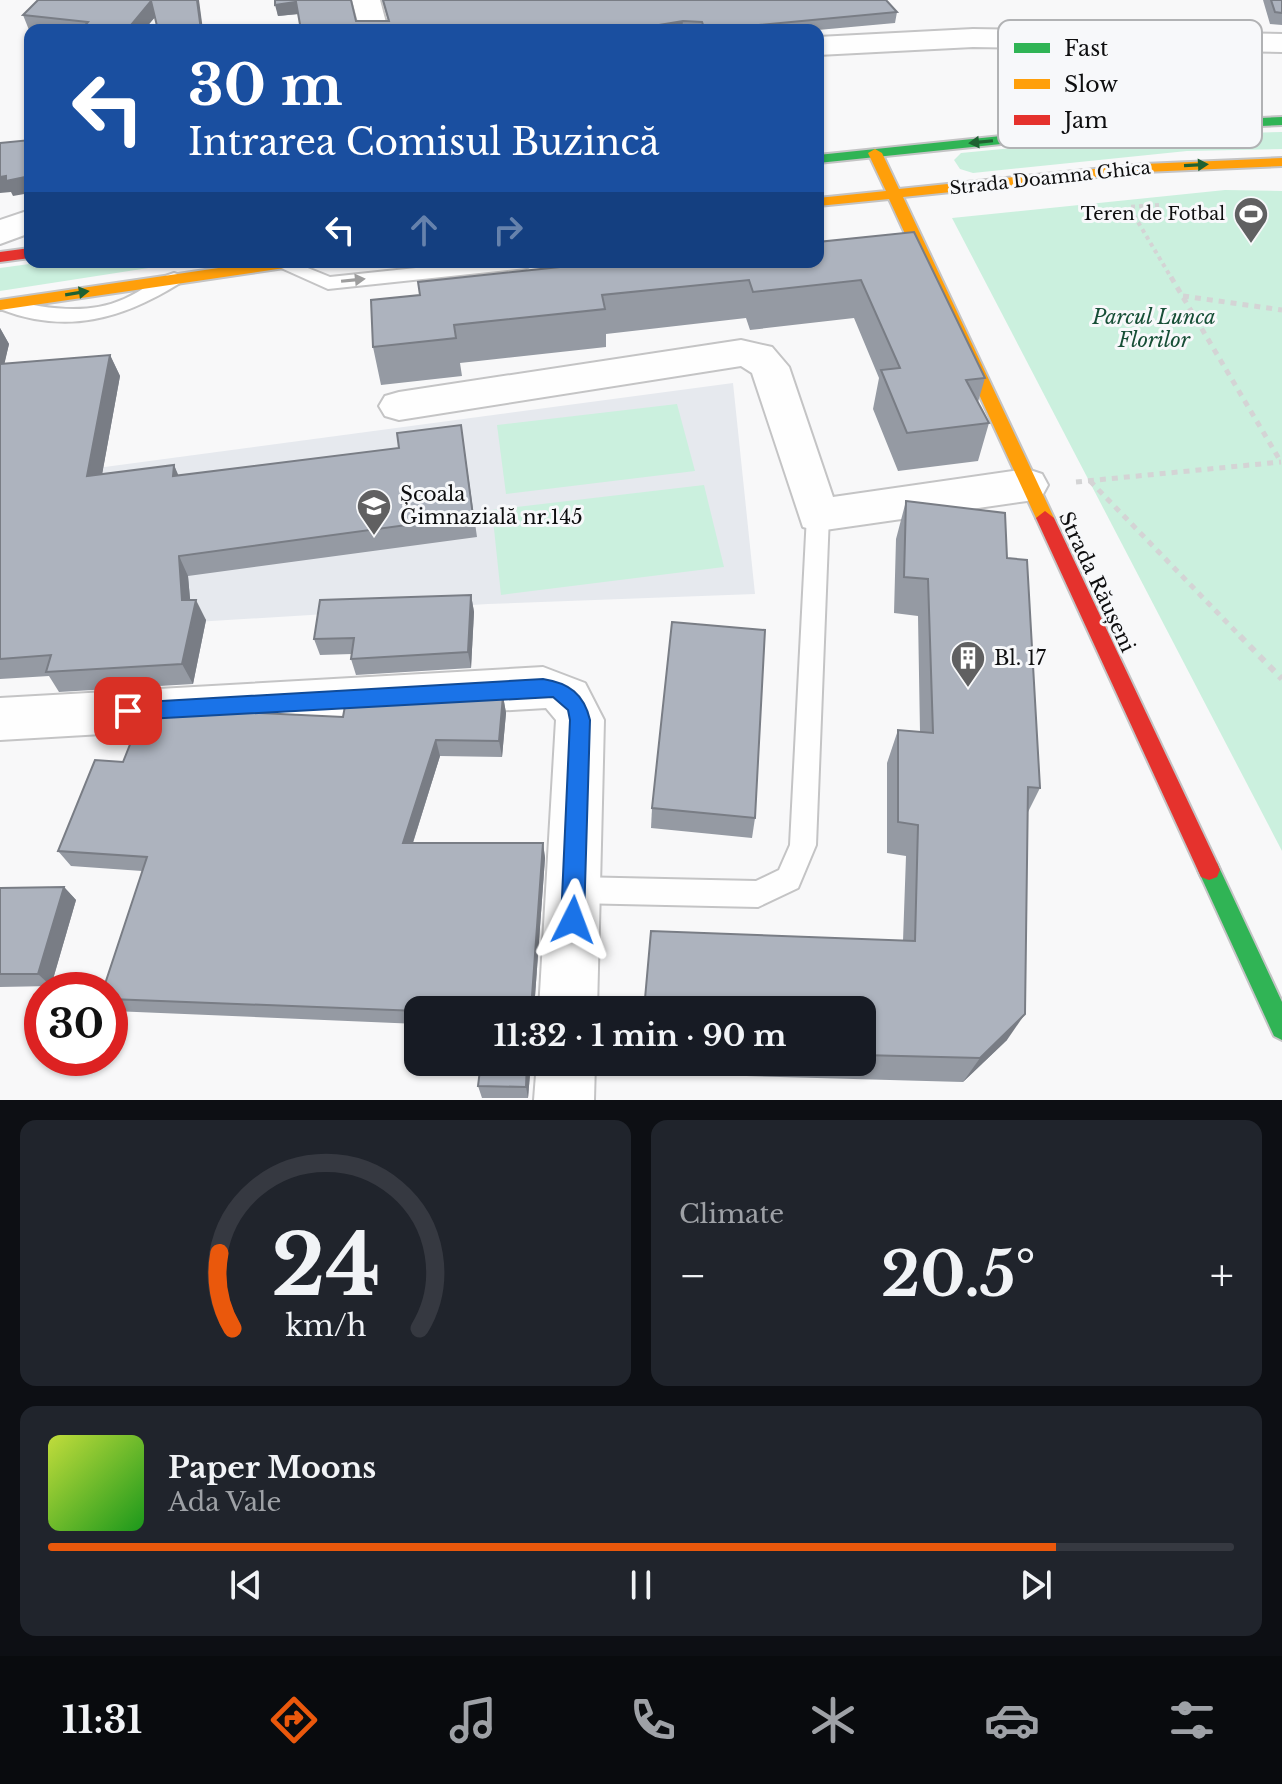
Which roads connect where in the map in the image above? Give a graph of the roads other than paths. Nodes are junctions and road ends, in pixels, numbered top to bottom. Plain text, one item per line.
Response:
1 (366, 0) edge
2 (372, 24) edge
3 (998, 38) edge
4 (1262, 43) edge
5 (1282, 43) edge
6 (824, 46) edge
7 (1282, 121) edge
8 (1262, 122) edge
9 (998, 140) edge
10 (875, 153) junction
11 (824, 158) edge
12 (1282, 162) edge
13 (896, 194) junction
14 (839, 200) junction
15 (824, 201) edge
16 (824, 209) edge
17 (24, 223) edge
18 (0, 233) edge
19 (24, 254) edge
20 (0, 257) edge
21 (251, 268) edge
22 (296, 268) edge
23 (469, 268) edge
24 (175, 279) joint
25 (1, 305) edge
26 (399, 406) dead end
27 (1027, 485) junction
28 (818, 515) junction
29 (0, 719) edge
30 (574, 890) junction
31 (569, 996) edge
32 (1282, 1028) edge
33 (565, 1076) edge
34 (564, 1100) edge

1 - 2 street
3 - 6 street
4 - 5 street
7 -> 8 main road
9 -> 10 main road
10 - 11 main road
10 - 13 main road, Strada Răușeni
13 -> 12 main road, Strada Doamna Ghica
13 - 14 main road, Strada Doamna Ghica
13 - 27 main road, Strada Răușeni
14 - 15 main road, Strada Doamna Ghica
14 - 16 lane
17 - 18 street
19 - 20 main road
21 - 24 main road
22 -> 23 lane
25 -> 24 lane
26 - 28 street
27 - 28 street
27 - 32 main road, Strada Răușeni
28 - 30 lane
29 - 30 street
30 - 31 street
33 - 34 street

